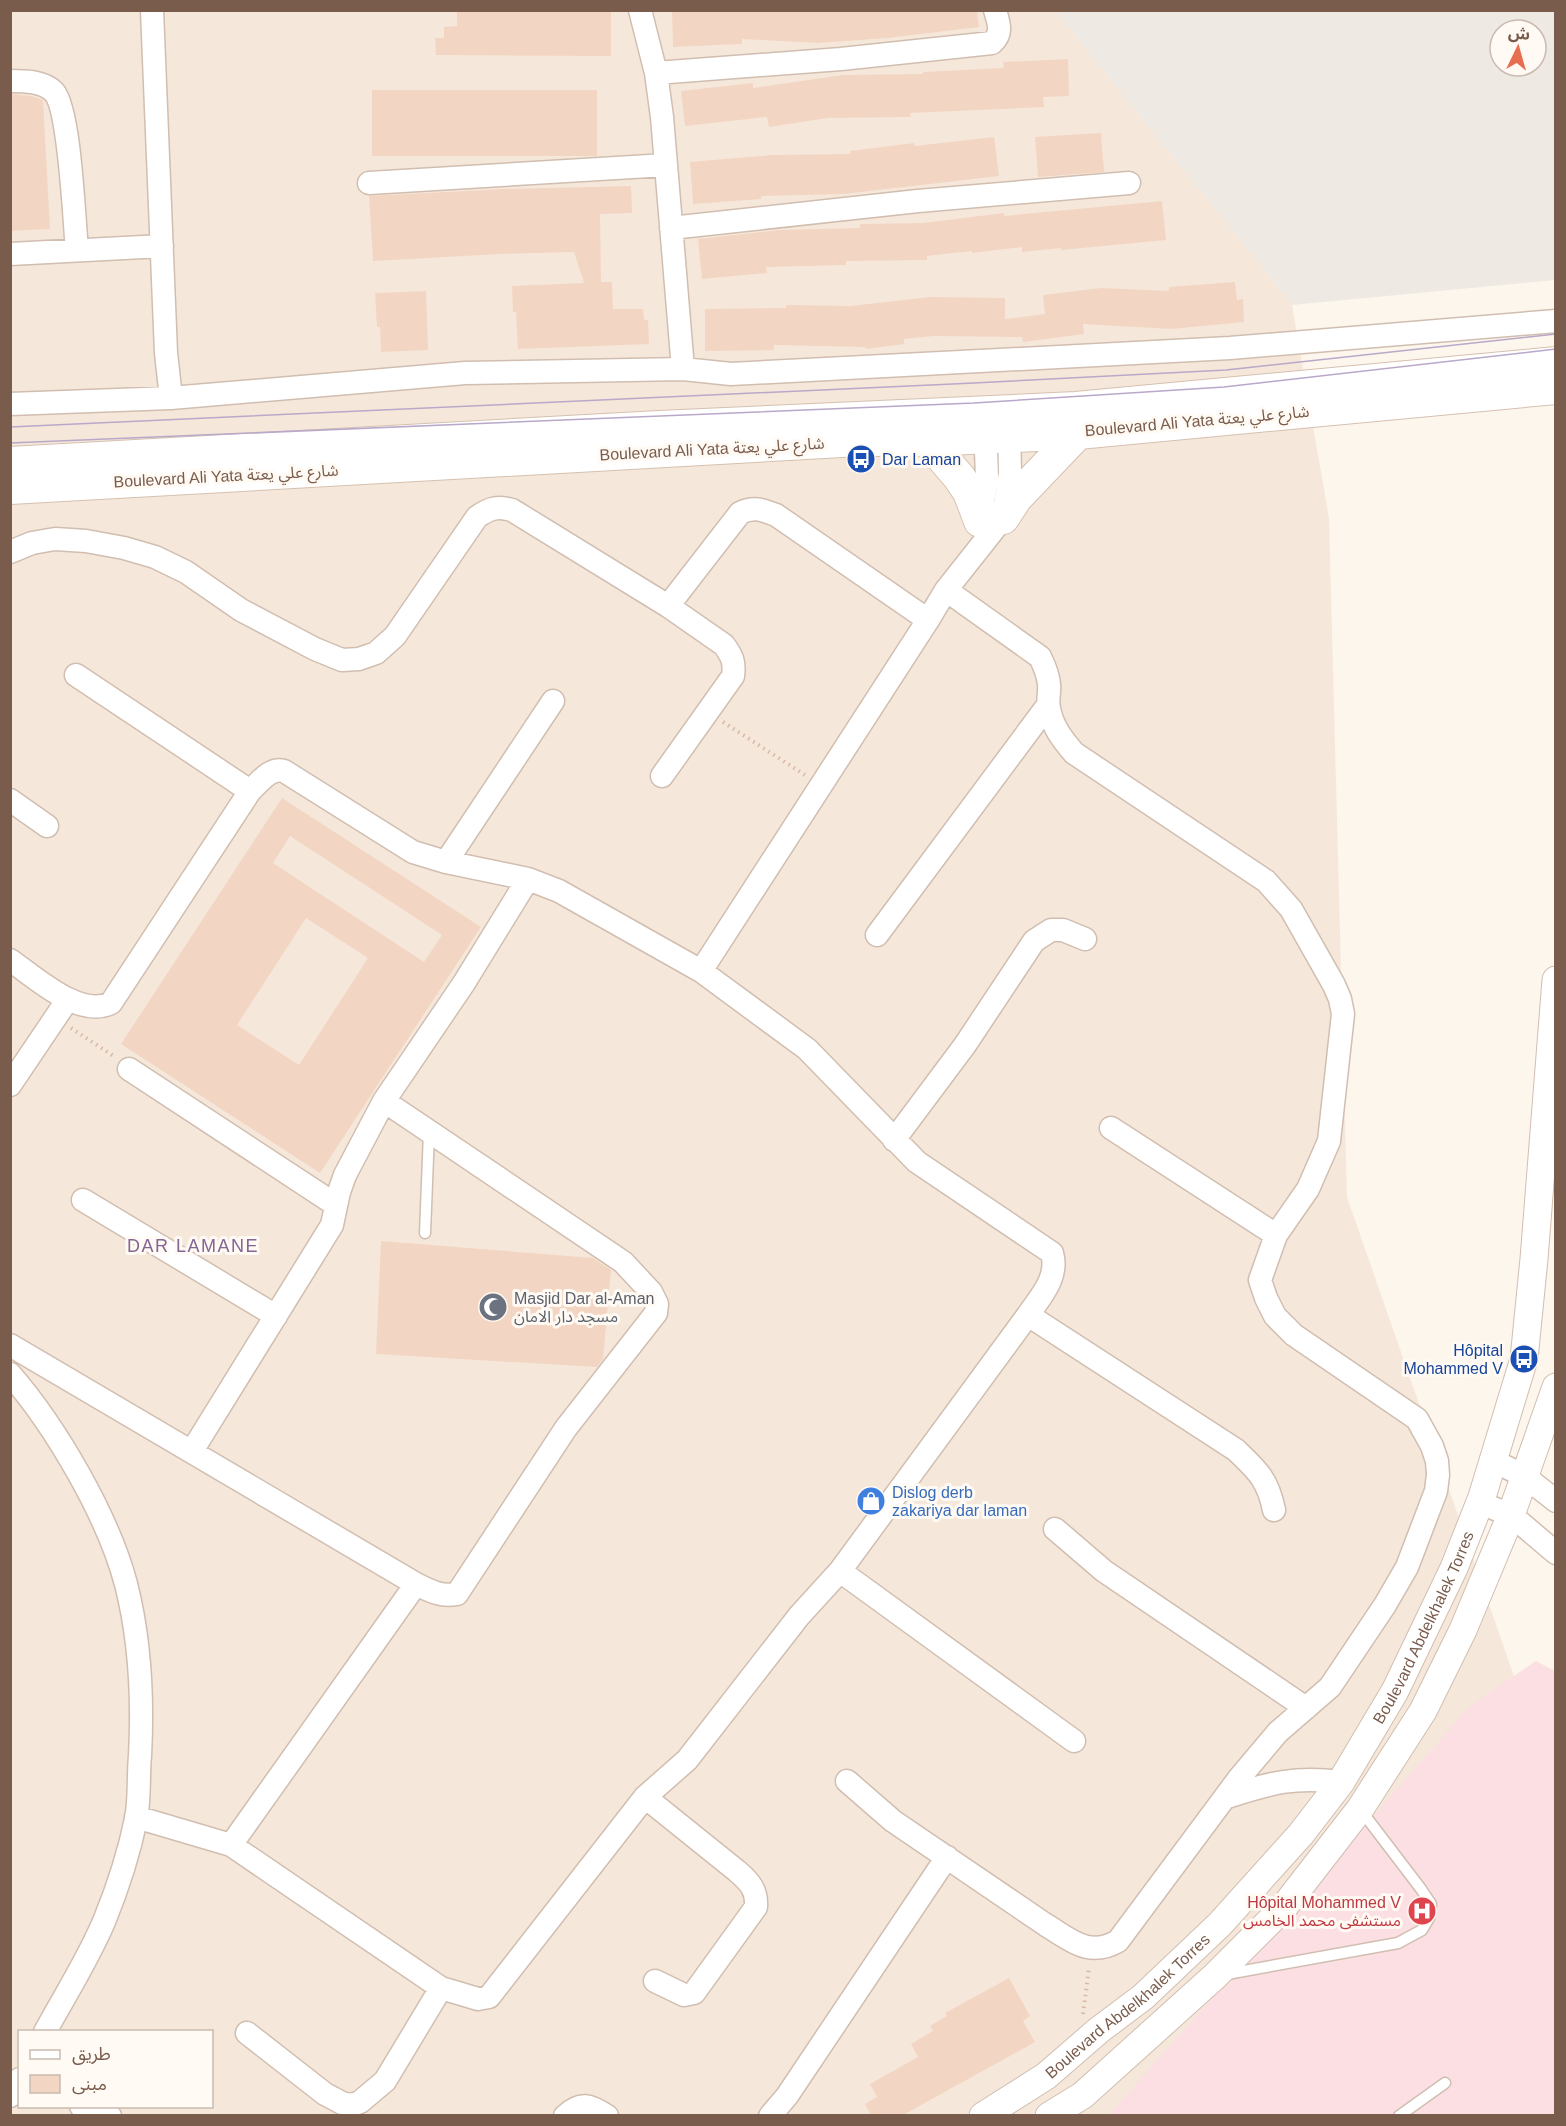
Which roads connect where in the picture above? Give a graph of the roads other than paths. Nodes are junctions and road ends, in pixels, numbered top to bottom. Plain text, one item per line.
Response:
1 (152, 10) edge
2 (640, 10) edge
3 (995, 10) edge
4 (656, 73) junction
5 (10, 81) edge
6 (666, 165) junction
7 (369, 183) dead end
8 (1129, 183) dead end
9 (672, 228) junction
10 (162, 246) junction
11 (77, 250) junction
12 (10, 254) edge
13 (1556, 321) edge
14 (1556, 363) edge
15 (683, 369) junction
16 (1556, 388) edge
17 (171, 398) junction
18 (10, 404) edge
19 (997, 425) junction
20 (1078, 432) junction
21 (927, 440) junction
22 (10, 463) edge
23 (10, 488) edge
24 (987, 529) junction
25 (10, 552) edge
26 (946, 590) junction
27 (668, 606) junction
28 (928, 620) junction
29 (76, 675) dead end
30 (553, 700) dead end
31 (1048, 705) junction
32 (662, 776) dead end
33 (250, 791) junction
34 (10, 801) edge
35 (47, 826) dead end
36 (446, 862) junction
37 (528, 879) junction
38 (877, 935) dead end
39 (1085, 939) dead end
40 (10, 960) edge
41 (700, 971) junction
42 (1556, 980) edge
43 (68, 999) junction
44 (129, 1069) road end
45 (10, 1085) edge
46 (384, 1101) junction
47 (1111, 1128) dead end
48 (429, 1132) junction
49 (894, 1140) junction
50 (83, 1200) dead end
51 (336, 1205) junction
52 (425, 1233) dead end
53 (1276, 1235) junction
54 (1028, 1315) junction
55 (276, 1316) junction
56 (10, 1345) edge
57 (10, 1374) edge
58 (1556, 1387) edge
59 (192, 1451) junction
60 (1494, 1461) junction
61 (1524, 1476) junction
62 (1556, 1501) edge
63 (1479, 1503) junction
64 (1274, 1510) dead end
65 (1511, 1515) junction
66 (1055, 1529) dead end
67 (1556, 1553) edge
68 (840, 1571) junction
69 (416, 1584) junction
70 (1306, 1708) junction
71 (1074, 1741) dead end
72 (847, 1781) dead end
73 (1341, 1782) junction
74 (645, 1797) junction
75 (1227, 1797) junction
76 (1360, 1809) junction
77 (136, 1817) junction
78 (231, 1845) junction
79 (947, 1857) junction
80 (1215, 1976) junction
81 (655, 1981) dead end
82 (441, 1988) junction
83 (46, 2030) edge
84 (247, 2033) dead end
85 (1445, 2083) dead end
86 (1080, 2105) edge
87 (87, 2108) edge
88 (110, 2115) edge
89 (566, 2115) edge
90 (607, 2115) edge
91 (770, 2115) edge
92 (983, 2115) edge
93 (1049, 2115) edge
94 (1399, 2115) edge

1 - 10 street
2 - 4 street
3 - 4 street
4 - 6 street
5 - 11 street
6 - 7 street
6 - 9 street
8 - 9 street
9 - 15 street
10 - 11 street
10 - 17 street
11 - 12 street
13 - 15 street
14 - 19 main road, Boulevard Ali Yata شارع علي يعتة
15 - 17 street
16 - 20 main road, Boulevard Ali Yata شارع علي يعتة
17 - 18 street
19 - 20 main road, Boulevard Ali Yata شارع علي يعتة
19 - 21 main road, Boulevard Ali Yata شارع علي يعتة
19 - 22 main road, Boulevard Ali Yata شارع علي يعتة
19 - 24 street
20 - 24 main road
21 - 23 main road, Boulevard Ali Yata شارع علي يعتة
21 - 24 main road
24 - 26 street
25 - 27 street
26 - 28 street
26 - 31 street
27 - 28 street
27 - 32 street
28 - 41 street
29 - 33 street
30 - 36 street
31 - 38 street
31 - 53 street
33 - 36 street
33 - 43 street
34 - 35 street
36 - 37 street
37 - 41 street
37 - 46 street
39 - 49 street
40 - 43 street
41 - 49 street
42 - 60 street, Boulevard Abdelkhalek Torres
43 - 45 street
44 - 51 street
46 - 48 street
46 - 51 street
47 - 53 street
48 - 52 lane
48 - 69 street
49 - 54 street
50 - 55 street
51 - 55 street
53 - 70 street
54 - 64 street
54 - 68 street
55 - 59 street
56 - 59 street
57 - 77 street
58 - 61 street, Boulevard Abdelkhalek Torres
59 - 69 street
60 - 61 street
60 - 63 street, Boulevard Abdelkhalek Torres
61 - 62 street
61 - 65 street, Boulevard Abdelkhalek Torres
63 - 65 street
63 - 73 street, Boulevard Abdelkhalek Torres
65 - 67 street
65 - 76 street, Boulevard Abdelkhalek Torres
66 - 70 street
68 - 71 street
68 - 74 street
69 - 78 street
70 - 75 street
72 - 79 street
73 - 75 street
73 - 92 street, Boulevard Abdelkhalek Torres
74 - 81 street
74 - 82 street
75 - 79 street
76 - 80 street, Boulevard Abdelkhalek Torres
76 - 80 lane
77 - 78 street
77 - 83 street
78 - 82 street
79 - 91 street
80 - 86 street, Boulevard Abdelkhalek Torres
82 - 84 street
85 - 94 lane
86 - 93 street, Boulevard Abdelkhalek Torres
87 - 88 street
89 - 90 street

